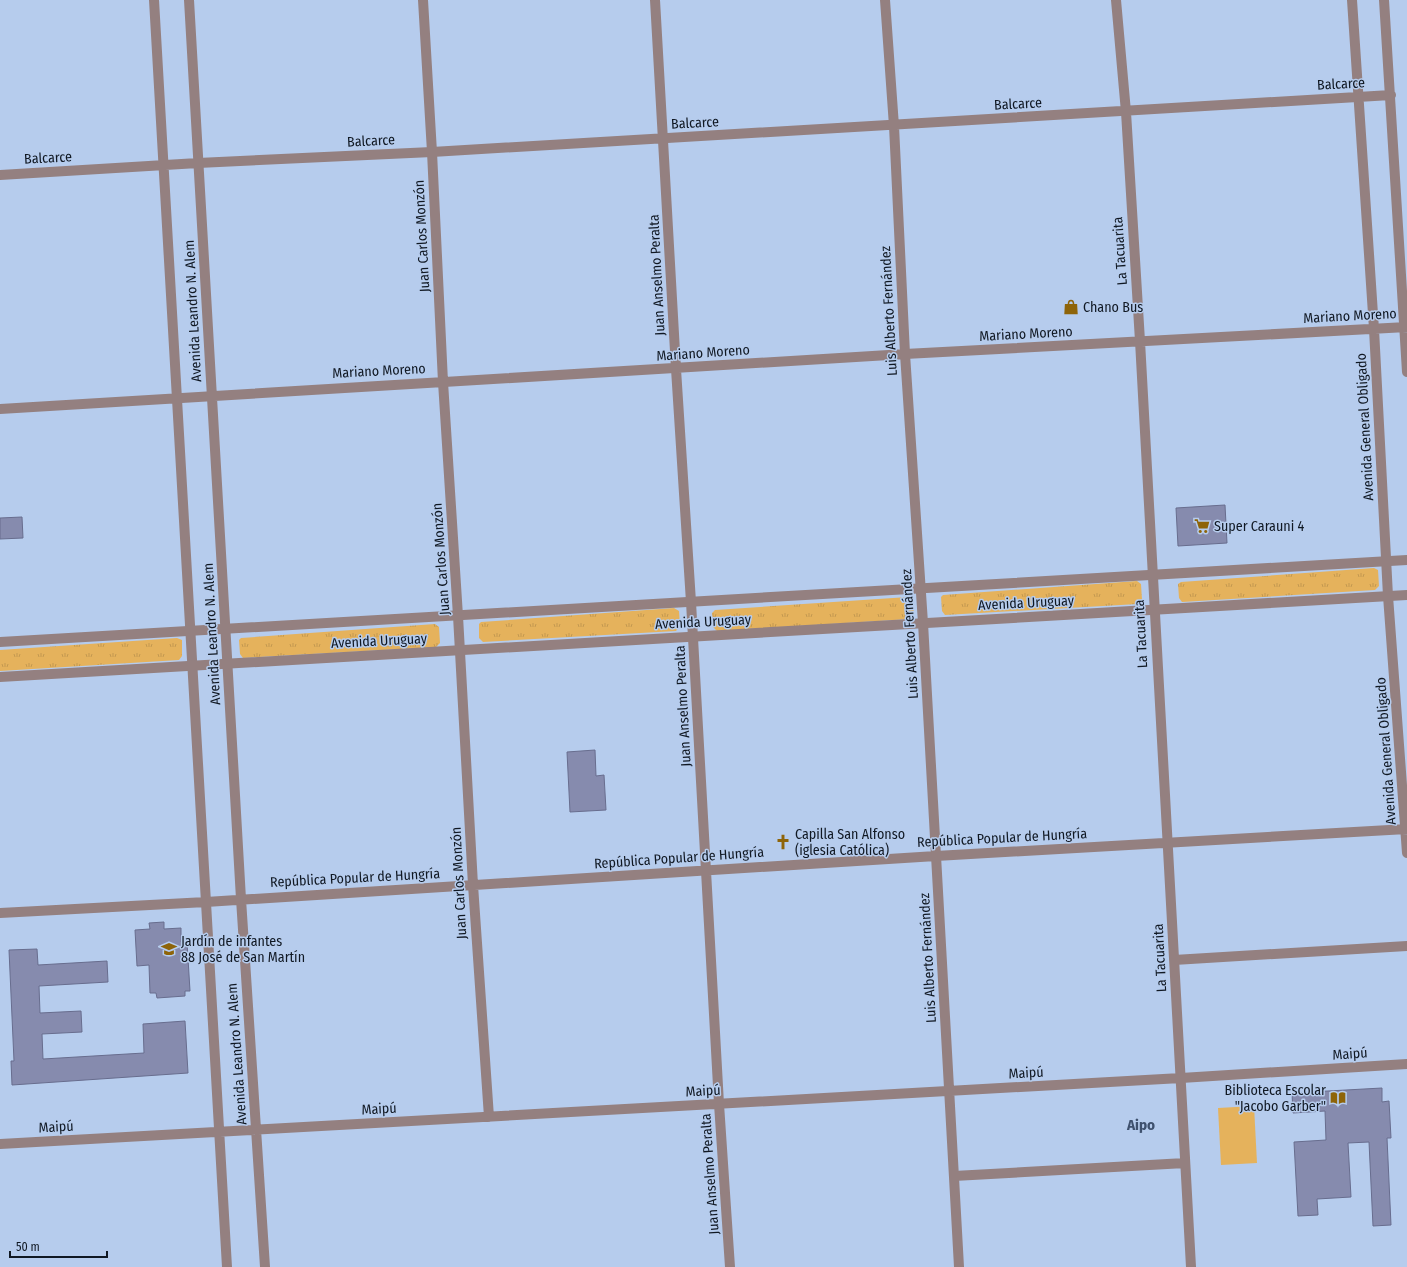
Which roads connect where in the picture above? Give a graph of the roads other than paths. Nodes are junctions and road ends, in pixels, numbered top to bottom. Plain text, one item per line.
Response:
1 (154, 0) edge
2 (189, 0) edge
3 (423, 0) edge
4 (655, 0) edge
5 (885, 0) edge
6 (1116, 0) edge
7 (1352, 0) edge
8 (1384, 0) edge
9 (1390, 95) junction
10 (1358, 97) junction
11 (1126, 112) junction
12 (894, 126) junction
13 (664, 139) junction
14 (432, 152) junction
15 (198, 163) junction
16 (163, 165) junction
17 (0, 175) edge
18 (1406, 327) edge
19 (1374, 329) junction
20 (1140, 342) junction
21 (905, 354) junction
22 (676, 369) junction
23 (1407, 372) edge
24 (443, 382) junction
25 (211, 396) junction
26 (176, 398) junction
27 (0, 409) edge
28 (1407, 560) edge
29 (1386, 561) junction
30 (1152, 575) junction
31 (921, 588) junction
32 (1407, 595) edge
33 (1388, 596) junction
34 (691, 602) junction
35 (1154, 609) junction
36 (458, 616) junction
37 (923, 623) junction
38 (226, 629) junction
39 (190, 631) junction
40 (693, 636) junction
41 (0, 642) edge
42 (460, 650) junction
43 (228, 664) junction
44 (192, 666) junction
45 (0, 677) edge
46 (1406, 829) edge
47 (1167, 842) junction
48 (1407, 853) edge
49 (936, 856) junction
50 (706, 870) junction
51 (473, 885) junction
52 (241, 899) junction
53 (206, 902) junction
54 (0, 913) edge
55 (1407, 946) edge
56 (1174, 960) junction
57 (1407, 1064) edge
58 (1181, 1078) junction
59 (950, 1091) junction
60 (719, 1104) junction
61 (488, 1116) junction
62 (256, 1130) junction
63 (219, 1132) junction
64 (0, 1144) edge
65 (1185, 1163) junction
66 (954, 1176) junction
67 (227, 1267) edge
68 (265, 1267) edge
69 (730, 1267) edge
70 (959, 1267) edge
71 (1191, 1267) edge

1 - 16 street, Avenida Leandro N. Alem
2 - 15 street, Avenida Leandro N. Alem
3 - 14 street, Juan Carlos Monzón
4 - 13 street, Juan Anselmo Peralta
5 - 12 street, Luis Alberto Fernández
6 - 11 street, La Tacuarita
7 - 10 street, Avenida General Obligado
8 - 9 street
9 - 10 street, Balcarce
9 - 18 street
10 - 11 street, Balcarce
10 - 19 street, Avenida General Obligado
11 - 12 street, Balcarce
11 - 20 street, La Tacuarita
12 - 13 street, Balcarce
12 - 21 street, Luis Alberto Fernández
13 - 14 street, Balcarce
13 - 22 street, Juan Anselmo Peralta
14 - 15 street, Balcarce
14 - 24 street, Juan Carlos Monzón
15 - 16 street, Balcarce
15 - 25 street, Avenida Leandro N. Alem
16 - 17 street, Balcarce
16 - 26 street, Avenida Leandro N. Alem
18 - 19 street, Mariano Moreno
18 - 23 street
19 - 20 street, Mariano Moreno
19 - 29 street, Avenida General Obligado
20 - 21 street, Mariano Moreno
20 - 30 street, La Tacuarita
21 - 22 street, Mariano Moreno
21 - 31 street, Luis Alberto Fernández
22 - 24 street, Mariano Moreno
22 - 34 street, Juan Anselmo Peralta
24 - 25 street, Mariano Moreno
24 - 36 street, Juan Carlos Monzón
25 - 26 street, Mariano Moreno
25 - 38 street, Avenida Leandro N. Alem
26 - 27 street, Mariano Moreno
26 - 39 street, Avenida Leandro N. Alem
28 - 29 street, Avenida Uruguay
29 - 30 street, Avenida Uruguay
29 - 33 street, Avenida General Obligado
30 - 31 street, Avenida Uruguay
30 - 35 street, La Tacuarita
31 - 34 street, Avenida Uruguay
31 - 37 street, Luis Alberto Fernández
32 - 33 street, Avenida Uruguay
33 - 35 street, Avenida Uruguay
33 - 46 street, Avenida General Obligado
34 - 36 street, Avenida Uruguay
34 - 40 street, Juan Anselmo Peralta
35 - 37 street, Avenida Uruguay
35 - 47 street, La Tacuarita
36 - 38 street, Avenida Uruguay
36 - 42 street, Juan Carlos Monzón
37 - 40 street, Avenida Uruguay
37 - 49 street, Luis Alberto Fernández
38 - 39 street, Avenida Uruguay
38 - 43 street, Avenida Leandro N. Alem
39 - 41 street, Avenida Uruguay
39 - 44 street, Avenida Leandro N. Alem
40 - 42 street, Avenida Uruguay
40 - 50 street, Juan Anselmo Peralta
42 - 43 street, Avenida Uruguay
42 - 51 street, Juan Carlos Monzón
43 - 44 street, Avenida Uruguay
43 - 52 street, Avenida Leandro N. Alem
44 - 45 street, Avenida Uruguay
44 - 53 street, Avenida Leandro N. Alem
46 - 47 street, República Popular de Hungría
46 - 48 street, Avenida General Obligado
47 - 49 street, República Popular de Hungría
47 - 56 street, La Tacuarita
49 - 50 street, República Popular de Hungría
49 - 59 street, Luis Alberto Fernández
50 - 51 street, República Popular de Hungría
50 - 60 street, Juan Anselmo Peralta
51 - 52 street, República Popular de Hungría
51 - 61 street, Juan Carlos Monzón
52 - 53 street, República Popular de Hungría
52 - 62 street, Avenida Leandro N. Alem
53 - 54 street, República Popular de Hungría
53 - 63 street, Avenida Leandro N. Alem
55 - 56 street
56 - 58 street, La Tacuarita
57 - 58 street, Maipú
58 - 59 street, Maipú
58 - 65 street, La Tacuarita
59 - 60 street, Maipú
59 - 66 street, Luis Alberto Fernández
60 - 61 street, Maipú
60 - 69 street, Juan Anselmo Peralta
61 - 62 street, Maipú
62 - 63 street, Maipú
62 - 68 street, Avenida Leandro N. Alem
63 - 64 street, Maipú
63 - 67 street, Avenida Leandro N. Alem
65 - 66 street
65 - 71 street, La Tacuarita
66 - 70 street, Luis Alberto Fernández

